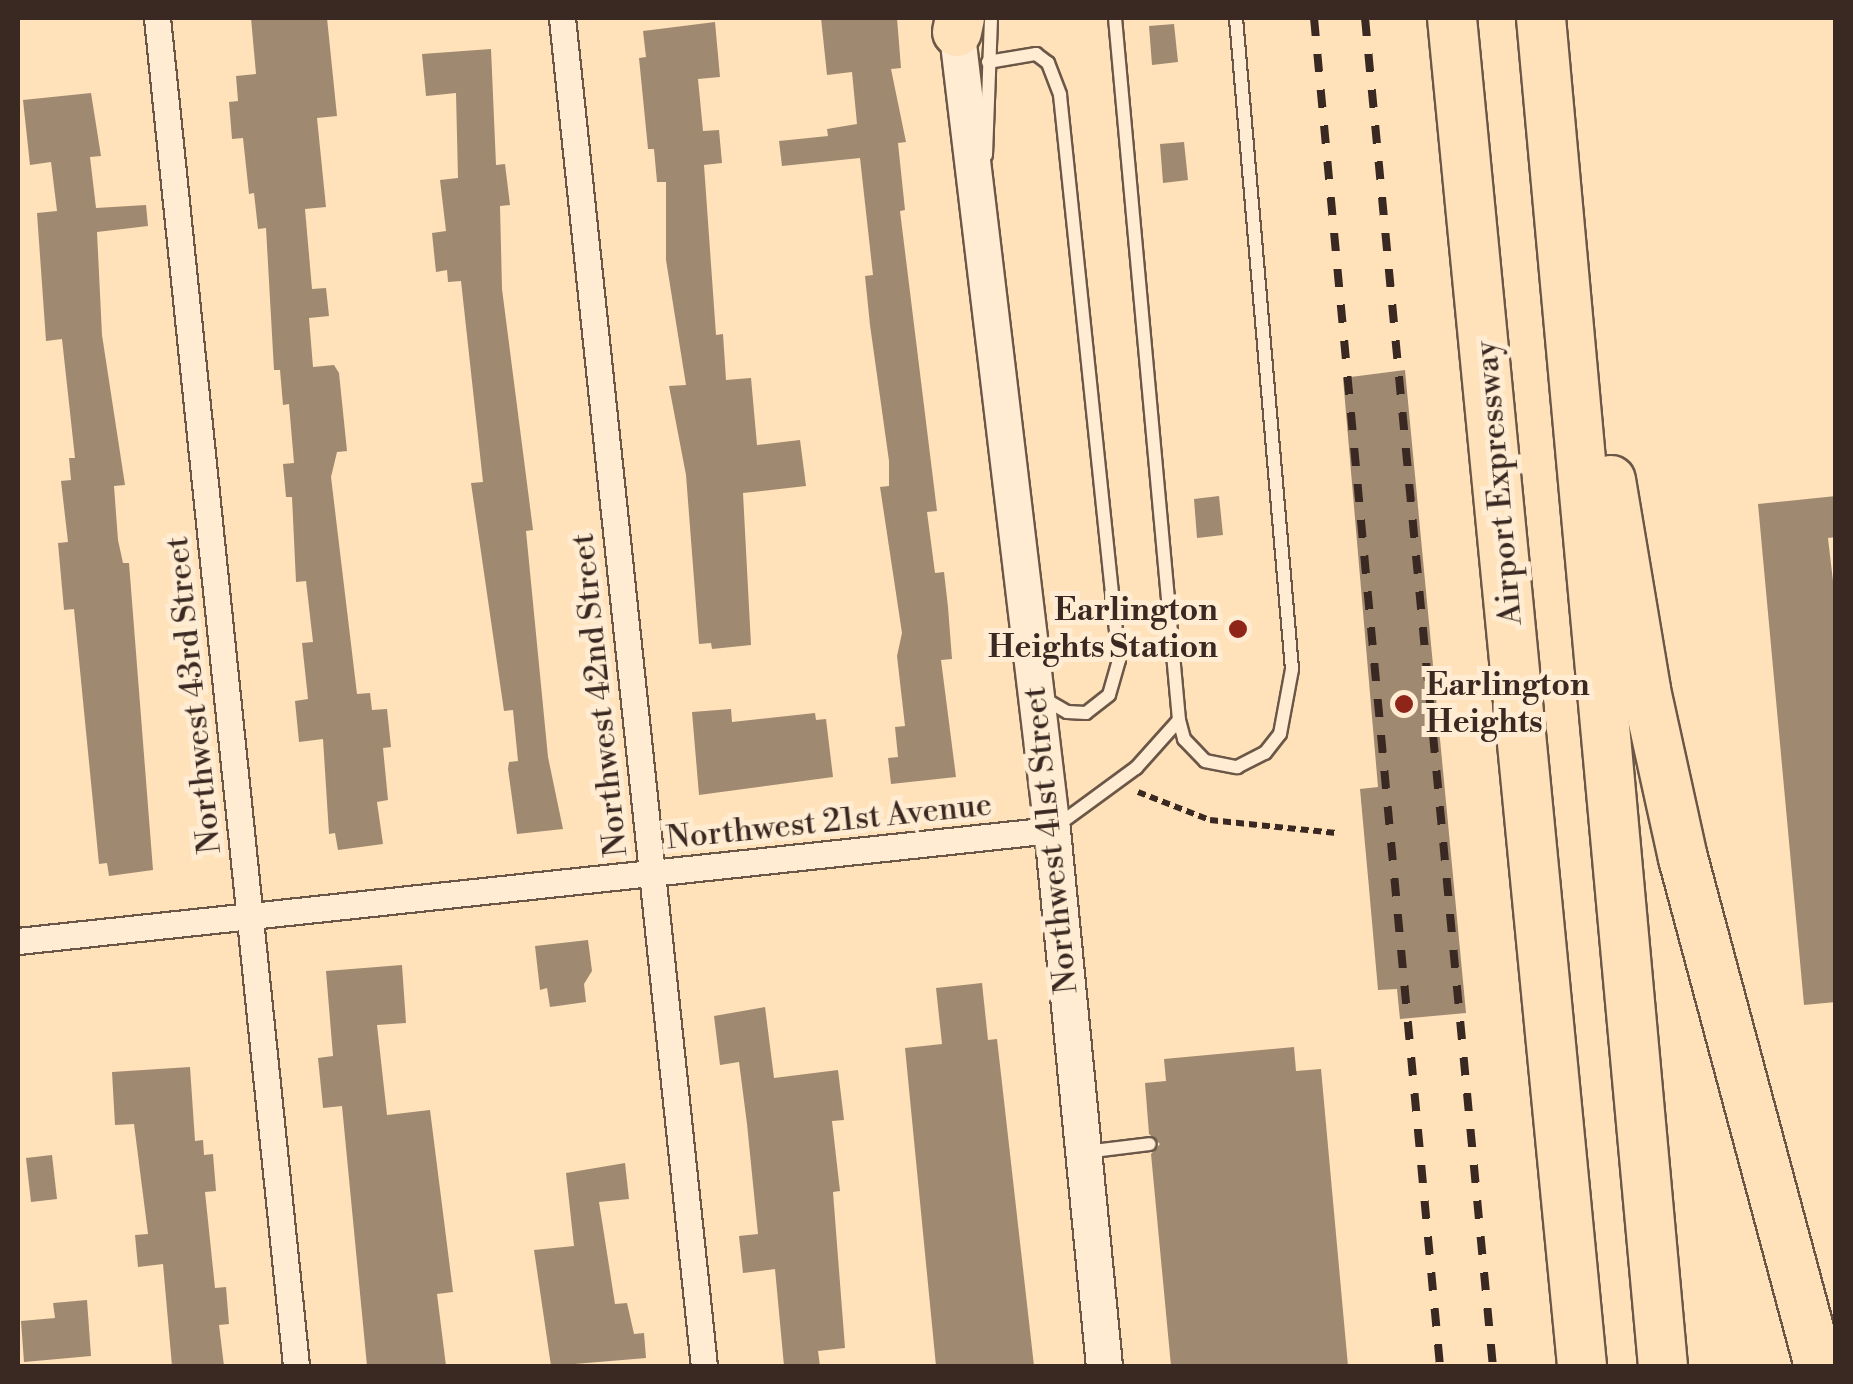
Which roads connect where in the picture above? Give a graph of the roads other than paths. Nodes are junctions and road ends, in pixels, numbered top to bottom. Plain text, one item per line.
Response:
1 (156, 18) edge
2 (562, 18) edge
3 (1115, 18) edge
4 (1236, 18) edge
5 (1452, 18) edge
6 (1541, 18) edge
7 (970, 29) edge
8 (1550, 98) junction
9 (1035, 692) junction
10 (1179, 720) junction
11 (1052, 830) junction
12 (652, 874) junction
13 (250, 916) junction
14 (18, 942) edge
15 (1150, 1144) dead end
16 (1082, 1153) junction
17 (296, 1366) edge
18 (704, 1366) edge
19 (1104, 1366) edge
20 (1582, 1366) edge
21 (1663, 1366) edge
22 (1820, 1366) edge

1 - 13 street, Northwest 43rd Street
2 - 12 street, Northwest 42nd Street
3 - 10 lane
4 - 10 lane
5 - 20 highway, Airport Expressway
6 - 8 highway
7 - 9 main road, Northwest 41st Street
7 - 9 lane
8 - 21 highway
8 - 22 highway
9 - 11 main road, Northwest 41st Street
10 - 11 lane
11 - 12 street, Northwest 21st Avenue
11 - 16 main road, Northwest 41st Street
12 - 13 street, Northwest 21st Avenue
12 - 18 street, Northwest 42nd Street
13 - 14 street, Northwest 21st Avenue
13 - 17 street, Northwest 43rd Street
15 - 16 lane
16 - 19 main road, Northwest 41st Street

